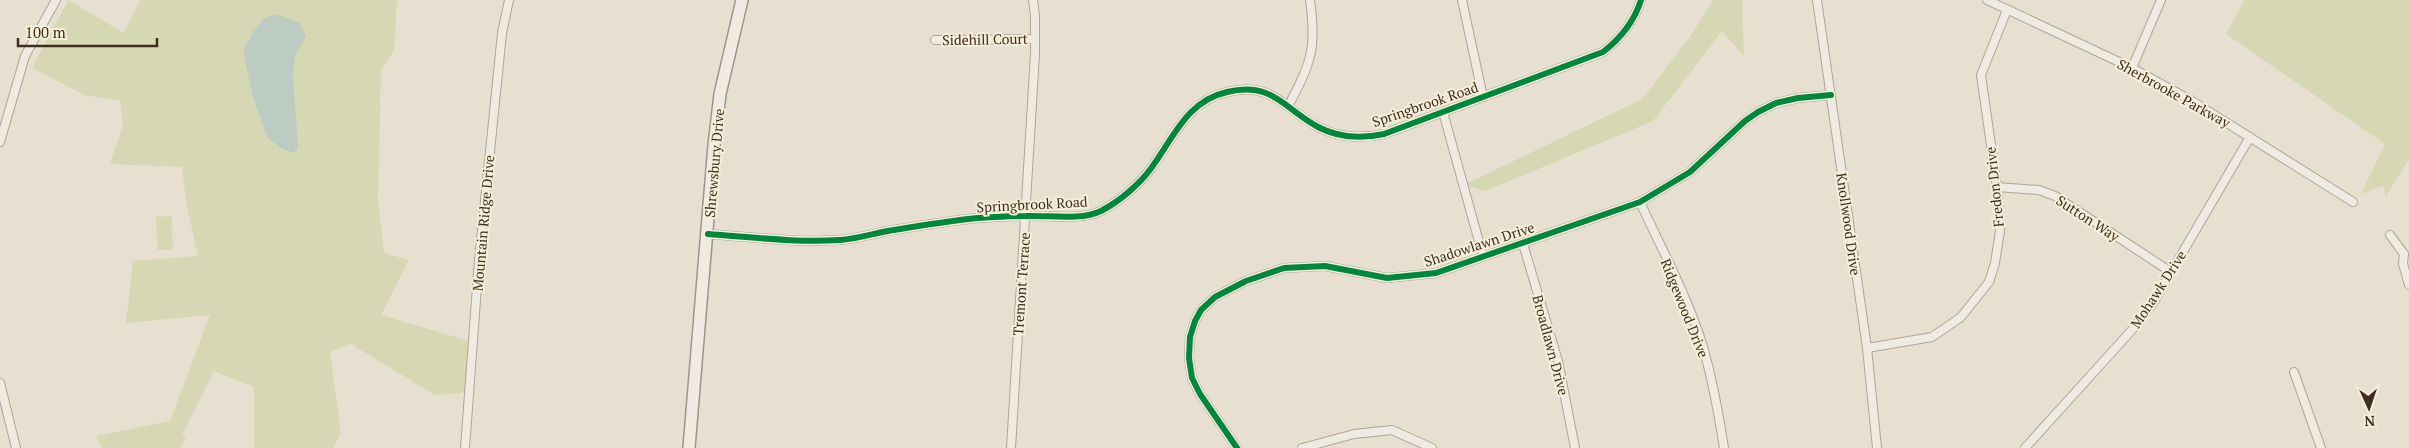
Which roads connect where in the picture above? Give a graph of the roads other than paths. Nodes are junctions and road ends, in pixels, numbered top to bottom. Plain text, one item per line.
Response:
1 (56, 0) edge
2 (509, 0) edge
3 (742, 0) edge
4 (1033, 0) edge
5 (1310, 0) edge
6 (1462, 0) edge
7 (1641, 0) edge
8 (1817, 0) edge
9 (1987, 0) edge
10 (2161, 0) edge
11 (2007, 10) junction
12 (1035, 39) junction
13 (935, 40) dead end
14 (2132, 68) junction
15 (1831, 96) junction
16 (1483, 97) junction
17 (1289, 105) junction
18 (1443, 112) junction
19 (2250, 137) junction
20 (0, 142) edge
21 (1997, 187) junction
22 (1640, 202) junction
23 (2353, 202) dead end
24 (1025, 216) junction
25 (708, 234) junction
26 (2390, 235) dead end
27 (1523, 244) junction
28 (2407, 252) edge
29 (1483, 256) junction
30 (2171, 272) junction
31 (2409, 285) edge
32 (1867, 348) junction
33 (2294, 372) dead end
34 (0, 383) edge
35 (16, 448) edge
36 (465, 448) edge
37 (689, 448) edge
38 (1011, 448) edge
39 (1237, 448) edge
40 (1302, 448) edge
41 (1432, 448) edge
42 (1575, 448) edge
43 (1724, 448) edge
44 (1877, 448) edge
45 (2025, 448) edge
46 (2321, 448) edge

1 - 20 street
2 - 36 street, Mountain Ridge Drive
3 - 25 main road, Shrewsbury Drive
4 - 12 street, Tremont Terrace
5 - 17 street
6 - 16 street
7 - 16 street, Springbrook Road
8 - 15 street, Knollwood Drive
9 - 11 street, Sherbrooke Parkway
10 - 14 street
11 - 14 street, Sherbrooke Parkway
11 - 21 street, Fredon Drive
12 - 13 street, Sidehill Court
12 - 24 street, Tremont Terrace
14 - 19 street, Sherbrooke Parkway
15 - 22 street, Shadowlawn Drive
15 - 32 street, Knollwood Drive
16 - 18 street, Springbrook Road
17 - 18 street, Springbrook Road
17 - 24 street, Springbrook Road
18 - 29 street
19 - 23 street, Sherbrooke Parkway
19 - 30 street, Mohawk Drive
21 - 30 street, Sutton Way
21 - 32 street, Fredon Drive
22 - 27 street, Shadowlawn Drive
22 - 43 street, Ridgewood Drive
24 - 25 street, Springbrook Road
24 - 38 street, Tremont Terrace
25 - 37 main road, Shrewsbury Drive
26 - 28 street
27 - 29 street, Shadowlawn Drive
27 - 42 street, Broadlawn Drive
28 - 31 street
29 - 39 street, Shadowlawn Drive
30 - 45 street, Mohawk Drive
32 - 44 street, Knollwood Drive
33 - 46 street
34 - 35 street
40 - 41 street

